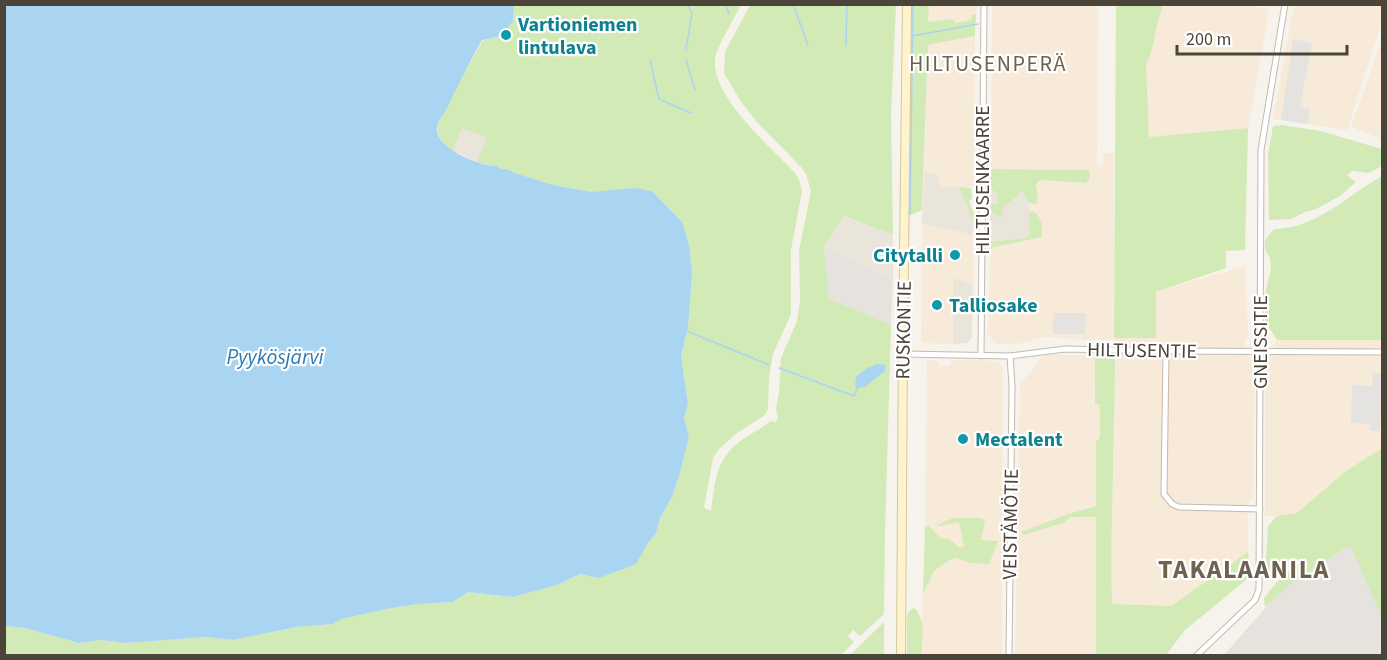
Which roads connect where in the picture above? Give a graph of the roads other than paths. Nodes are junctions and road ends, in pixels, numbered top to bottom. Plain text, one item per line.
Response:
1 (907, 4) edge
2 (984, 4) edge
3 (1285, 4) edge
4 (1166, 351) junction
5 (1260, 351) junction
6 (1383, 352) edge
7 (903, 354) junction
8 (981, 356) junction
9 (1010, 356) junction
10 (1260, 509) junction
11 (901, 656) edge
12 (1009, 656) edge
13 (1196, 656) edge

1 - 7 main road, RUSKONTIE
2 - 8 street, HILTUSENKAARRE
3 - 5 street, GNEISSITIE
4 - 5 street, HILTUSENTIE
4 - 9 street, HILTUSENTIE
4 - 10 street
5 - 6 street, HILTUSENTIE
5 - 10 street, GNEISSITIE
7 - 8 street, HILTUSENTIE
7 - 11 main road, RUSKONTIE
8 - 9 street, HILTUSENTIE
9 - 12 street, VEISTÄMÖTIE
10 - 13 street, GNEISSITIE

